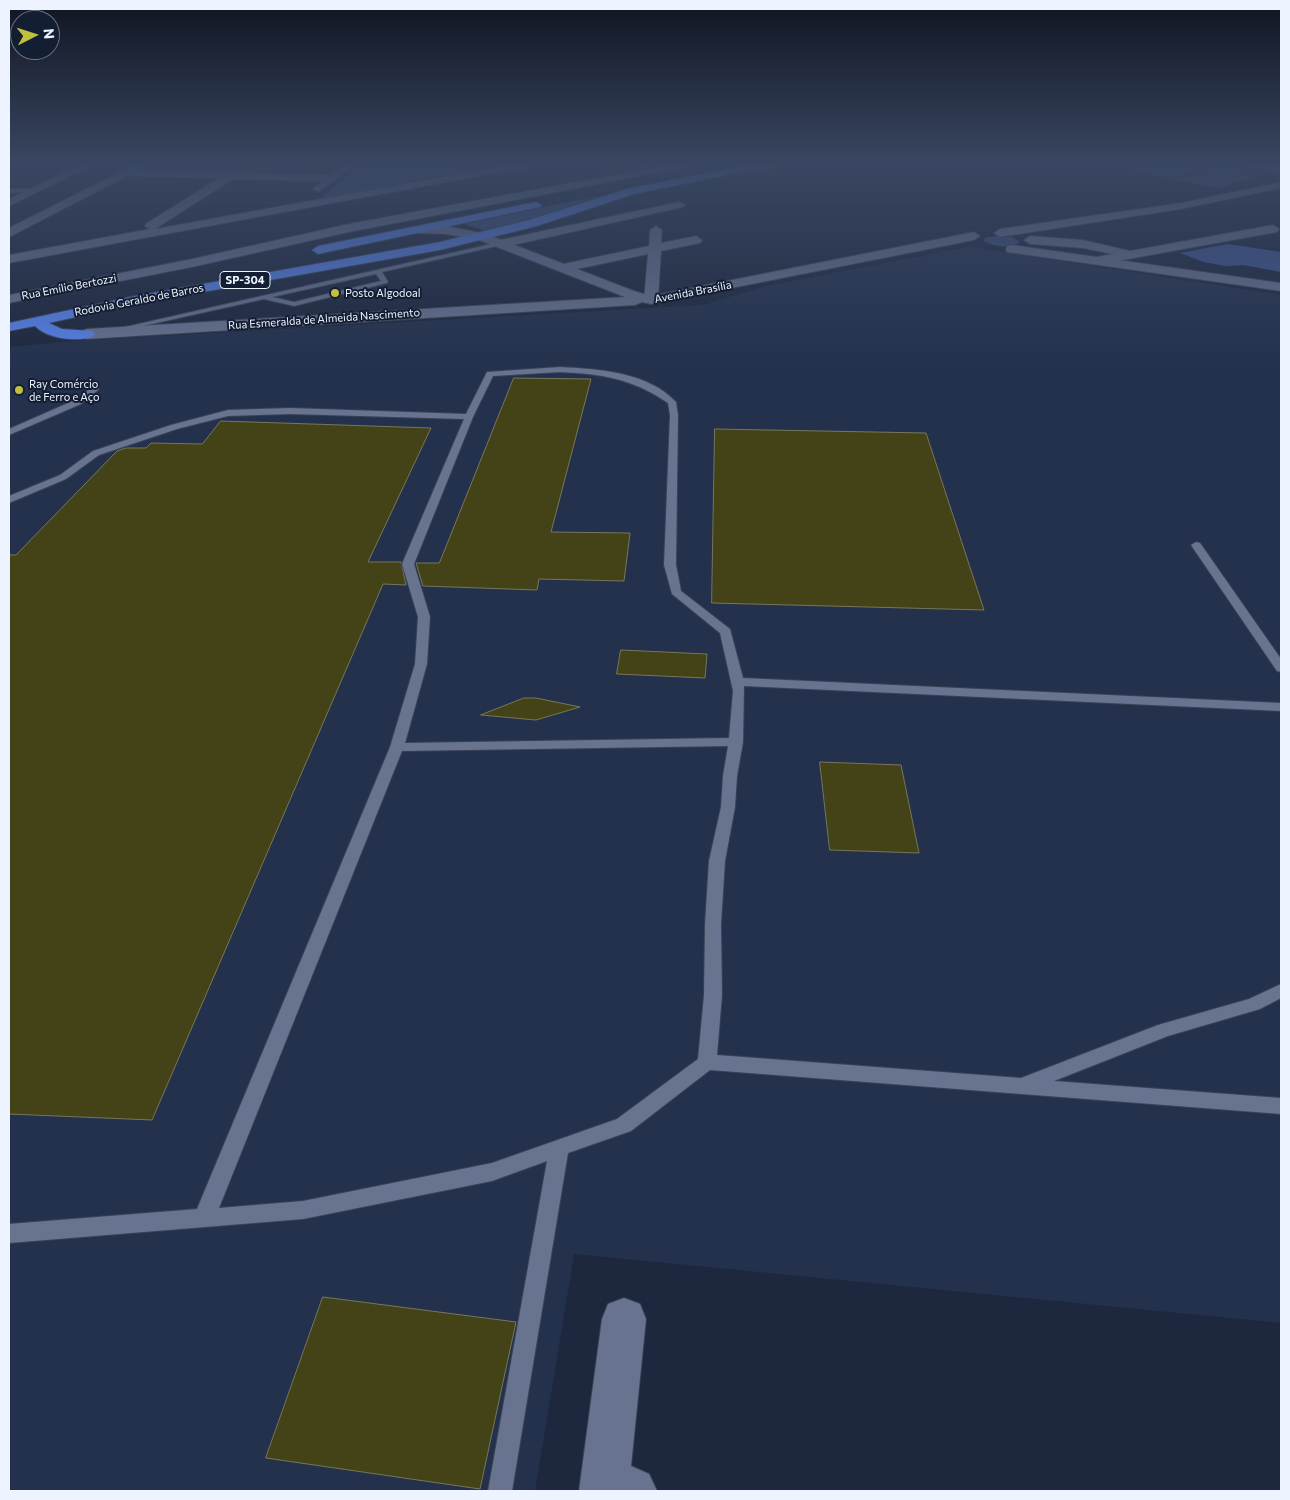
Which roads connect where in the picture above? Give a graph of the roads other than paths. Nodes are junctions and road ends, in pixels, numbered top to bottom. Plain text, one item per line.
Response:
1 (139, 234) joint
2 (303, 234) edge
3 (324, 234) edge
4 (395, 234) edge
5 (467, 234) edge
6 (493, 234) edge
7 (546, 234) edge
8 (656, 234) edge
9 (997, 234) edge
10 (1004, 234) edge
11 (1035, 234) edge
12 (1254, 234) edge
13 (482, 237) junction
14 (696, 240) dead end
15 (1029, 240) junction
16 (500, 244) junction
17 (162, 246) dead end
18 (654, 247) junction
19 (177, 255) dead end
20 (1131, 255) junction
21 (9, 259) edge
22 (1101, 260) junction
23 (192, 263) junction
24 (563, 268) junction
25 (378, 271) junction
26 (611, 287) junction
27 (1281, 287) edge
28 (261, 298) junction
29 (9, 299) edge
30 (651, 300) junction
31 (562, 304) junction
32 (9, 316) edge
33 (41, 320) junction
34 (9, 327) edge
35 (94, 334) junction
36 (38, 339) dead end
37 (96, 388) dead end
38 (469, 417) junction
39 (9, 432) edge
40 (9, 500) edge
41 (1196, 545) dead end
42 (1281, 668) edge
43 (737, 682) junction
44 (1281, 707) edge
45 (736, 742) junction
46 (397, 748) junction
47 (1281, 991) edge
48 (707, 1062) junction
49 (1021, 1086) junction
50 (1281, 1106) edge
51 (559, 1148) junction
52 (204, 1218) junction
53 (9, 1234) edge
54 (624, 1319) dead end
55 (613, 1490) edge
56 (500, 1491) edge

1 - 17 street
1 - 21 street
2 - 23 street, Rua Emílio Bertozzi
3 - 4 highway, Rodovia Geraldo de Barros / SP-304
5 - 13 street, Avenida Brasília
6 - 13 highway, Rodovia Geraldo de Barros / SP-304
7 - 16 street
8 - 18 street
9 - 30 street, Avenida Brasília
10 - 15 street
11 - 15 street
12 - 20 street
13 - 16 street, Avenida Brasília
13 - 33 highway, Rodovia Geraldo de Barros / SP-304
14 - 18 street
15 - 20 street
15 - 22 street
15 - 22 street
16 - 24 street, Avenida Brasília
16 - 25 lane
18 - 24 street
18 - 30 street
19 - 23 street
20 - 22 street
22 - 27 street
23 - 29 street, Rua Emílio Bertozzi
24 - 26 street, Avenida Brasília
25 - 28 lane
25 - 28 lane
26 - 30 street, Avenida Brasília
26 - 31 street, Rua Esmeralda de Almeida Nascimento
28 - 35 lane
30 - 31 street, Rua Esmeralda de Almeida Nascimento
31 - 35 street, Rua Esmeralda de Almeida Nascimento
32 - 33 highway, Rodovia Geraldo de Barros / SP-304
33 - 34 highway, Rodovia Geraldo de Barros / SP-304
33 - 35 highway
35 - 36 highway
37 - 39 lane
38 - 40 lane
38 - 43 lane
38 - 46 lane
41 - 42 lane
43 - 44 lane
43 - 45 lane
45 - 46 lane
45 - 48 lane
46 - 52 lane
47 - 49 lane
48 - 49 lane
48 - 51 lane
49 - 50 lane
51 - 52 lane
51 - 56 lane
52 - 53 lane
54 - 55 street

